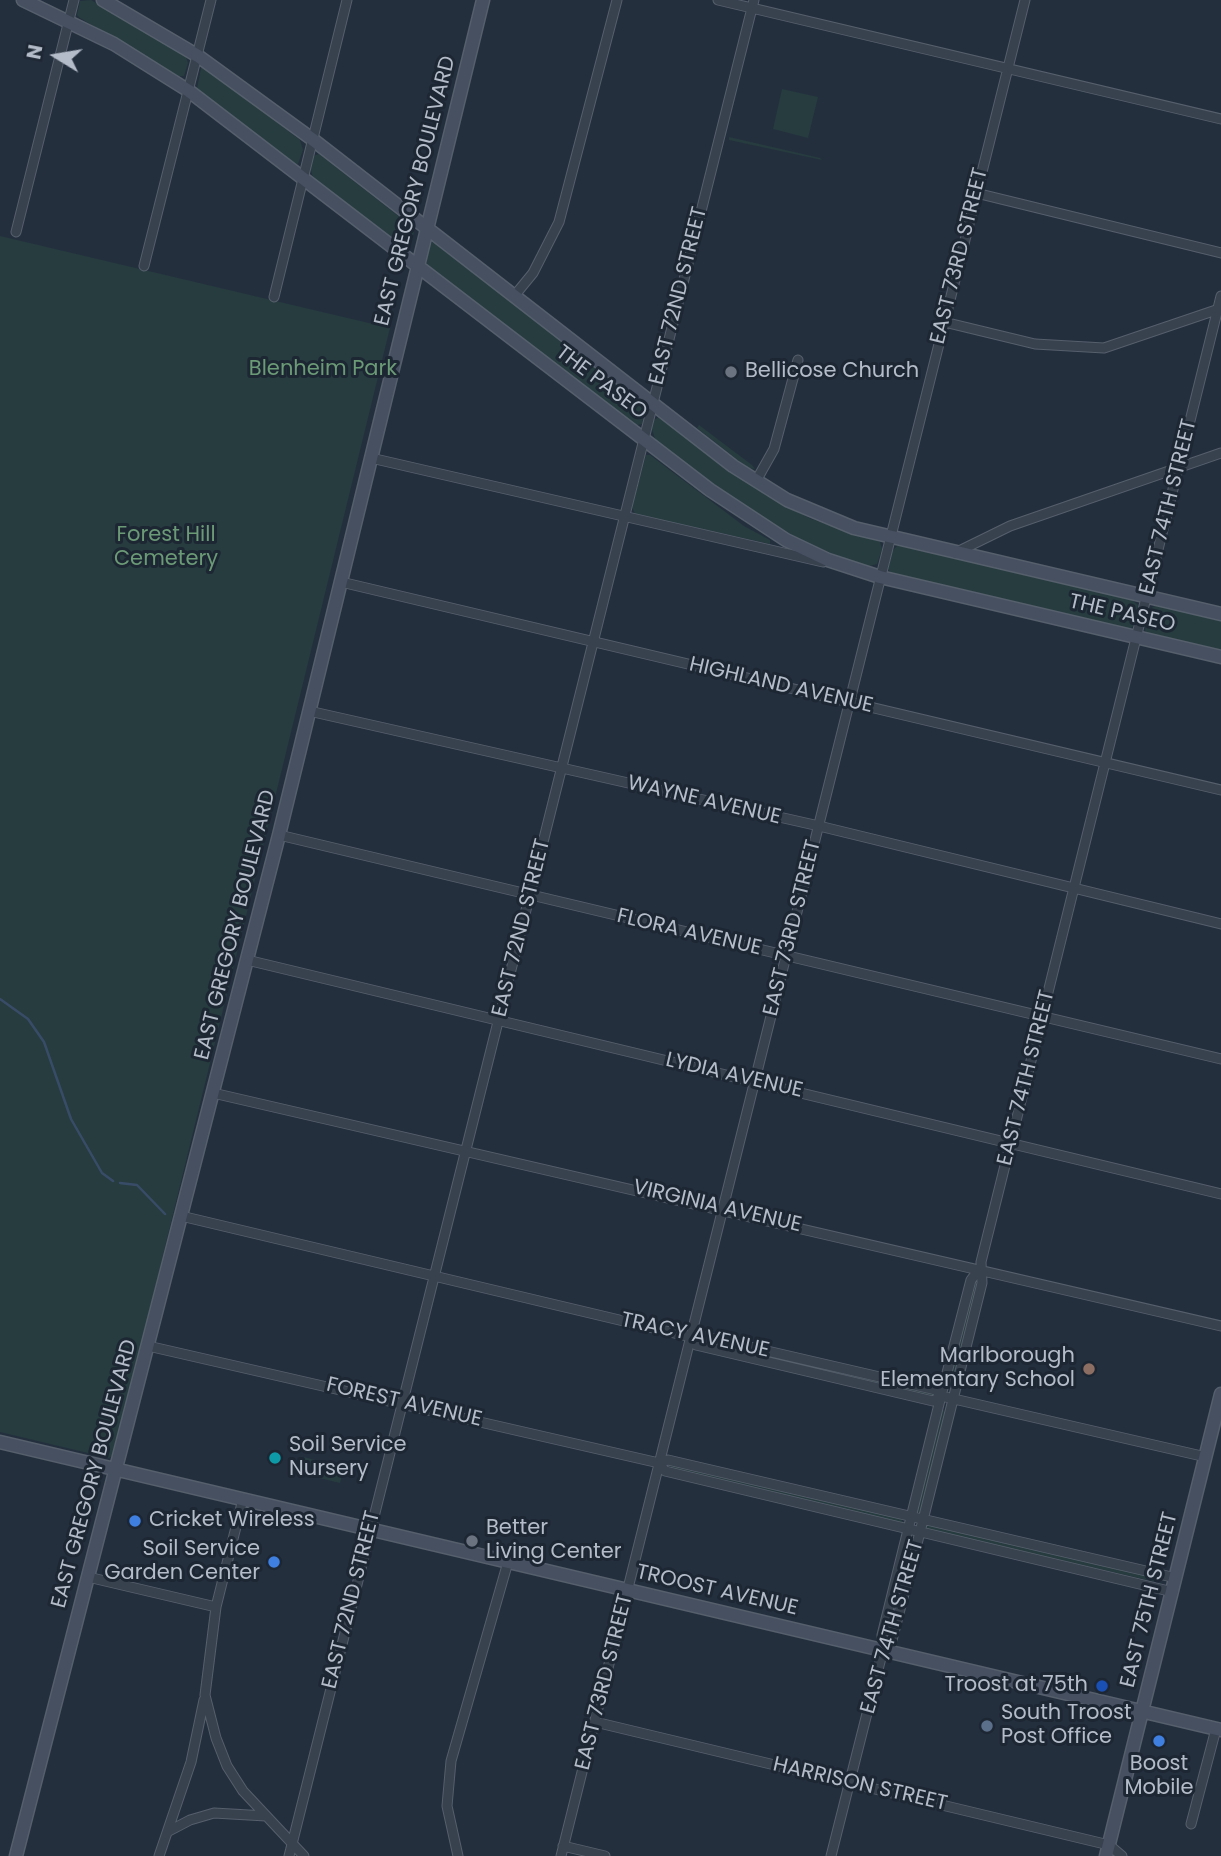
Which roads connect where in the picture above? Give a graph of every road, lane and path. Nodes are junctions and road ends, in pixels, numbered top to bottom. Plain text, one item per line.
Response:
1 (23, 0) edge
2 (74, 0) edge
3 (103, 0) edge
4 (211, 0) edge
5 (347, 0) edge
6 (483, 0) edge
7 (617, 0) edge
8 (718, 0) edge
9 (1025, 0) edge
10 (753, 4) edge
11 (69, 20) junction
12 (198, 56) junction
13 (1007, 71) junction
14 (189, 91) junction
15 (1221, 119) edge
16 (312, 139) junction
17 (303, 177) junction
18 (976, 193) junction
19 (427, 227) junction
20 (16, 232) dead end
21 (1221, 253) edge
22 (417, 266) junction
23 (144, 267) dead end
24 (515, 295) junction
25 (1221, 296) edge
26 (274, 297) dead end
27 (1219, 309) edge
28 (944, 322) junction
29 (798, 360) dead end
30 (653, 402) junction
31 (643, 439) junction
32 (1221, 453) edge
33 (371, 458) junction
34 (1179, 466) junction
35 (755, 481) junction
36 (624, 516) junction
37 (890, 537) junction
38 (955, 553) junction
39 (857, 570) junction
40 (880, 577) junction
41 (341, 582) junction
42 (1147, 597) junction
43 (1221, 614) edge
44 (1138, 636) junction
45 (592, 641) junction
46 (1221, 657) edge
47 (850, 702) junction
48 (309, 711) junction
49 (1106, 763) junction
50 (561, 768) junction
51 (1221, 790) edge
52 (819, 826) junction
53 (279, 835) junction
54 (1075, 889) junction
55 (530, 895) junction
56 (1221, 924) edge
57 (786, 956) junction
58 (247, 960) junction
59 (1042, 1017) junction
60 (499, 1020) junction
61 (1221, 1059) edge
62 (755, 1080) junction
63 (213, 1093) junction
64 (1011, 1143) junction
65 (467, 1150) junction
66 (1221, 1194) edge
67 (723, 1209) junction
68 (181, 1216) junction
69 (980, 1268) junction
70 (434, 1277) junction
71 (1221, 1326) edge
72 (691, 1337) junction
73 (148, 1346) junction
74 (1221, 1394) edge
75 (941, 1396) junction
76 (952, 1398) junction
77 (402, 1402) junction
78 (0, 1442) edge
79 (1206, 1457) junction
80 (659, 1463) junction
81 (116, 1469) junction
82 (243, 1499) junction
83 (912, 1517) junction
84 (923, 1519) junction
85 (370, 1529) junction
86 (909, 1530) junction
87 (920, 1532) junction
88 (508, 1562) junction
89 (88, 1577) junction
90 (1174, 1585) junction
91 (628, 1590) junction
92 (216, 1607) junction
93 (883, 1650) junction
94 (205, 1695) junction
95 (1142, 1711) junction
96 (595, 1722) junction
97 (1219, 1730) edge
98 (851, 1783) junction
99 (266, 1816) junction
100 (1191, 1824) dead end
101 (169, 1831) junction
102 (292, 1843) junction
103 (1107, 1850) edge
104 (562, 1851) edge
105 (16, 1856) edge
106 (159, 1856) edge
107 (289, 1856) edge
108 (304, 1856) edge
109 (458, 1856) edge
110 (605, 1856) edge
111 (831, 1856) edge
112 (1122, 1856) edge

1 - 11 main road, THE PASEO
2 - 11 street
3 - 12 main road, THE PASEO
4 - 12 street
5 - 16 street
6 - 19 main road, EAST GREGORY BOULEVARD
7 - 24 street
8 - 10 street
9 - 13 street, EAST 73RD STREET
10 - 13 street
10 - 30 street, EAST 72ND STREET
11 - 14 main road, THE PASEO
11 - 20 street
12 - 14 street
12 - 16 main road, THE PASEO
13 - 15 street
13 - 18 street, EAST 73RD STREET
14 - 17 main road, THE PASEO
14 - 23 street
16 - 17 street
16 - 19 main road, THE PASEO
17 - 22 main road, THE PASEO
17 - 26 street
18 - 21 street
18 - 28 street, EAST 73RD STREET
19 - 22 main road, EAST GREGORY BOULEVARD
19 - 24 main road, THE PASEO
22 - 31 main road, THE PASEO
22 - 33 main road, EAST GREGORY BOULEVARD
24 - 30 main road, THE PASEO
25 - 27 street, EAST 74TH STREET
27 - 28 street
27 - 34 street, EAST 74TH STREET
28 - 37 street, EAST 73RD STREET
29 - 35 street
30 - 31 street, EAST 72ND STREET
30 - 35 main road, THE PASEO
31 - 36 street, EAST 72ND STREET
31 - 39 main road, THE PASEO
32 - 34 street
33 - 36 street
33 - 41 main road, EAST GREGORY BOULEVARD
34 - 38 street
34 - 42 street, EAST 74TH STREET
35 - 37 main road, THE PASEO
36 - 39 street
36 - 45 street, EAST 72ND STREET
37 - 38 main road, THE PASEO
37 - 40 street, EAST 73RD STREET
38 - 42 main road, THE PASEO
39 - 40 main road, THE PASEO
40 - 44 main road, THE PASEO
40 - 47 street, EAST 73RD STREET
41 - 45 street, HIGHLAND AVENUE
41 - 48 main road, EAST GREGORY BOULEVARD
42 - 43 main road, THE PASEO
42 - 44 street, EAST 74TH STREET
44 - 46 main road, THE PASEO
44 - 49 street, EAST 74TH STREET
45 - 47 street, HIGHLAND AVENUE
45 - 50 street, EAST 72ND STREET
47 - 49 street, HIGHLAND AVENUE
47 - 52 street, EAST 73RD STREET
48 - 50 street, WAYNE AVENUE
48 - 53 main road, EAST GREGORY BOULEVARD
49 - 51 street, HIGHLAND AVENUE
49 - 54 street, EAST 74TH STREET
50 - 52 street, WAYNE AVENUE
50 - 55 street, EAST 72ND STREET
52 - 54 street, WAYNE AVENUE
52 - 57 street, EAST 73RD STREET
53 - 55 street, FLORA AVENUE
53 - 58 main road, EAST GREGORY BOULEVARD
54 - 56 street, WAYNE AVENUE
54 - 59 street, EAST 74TH STREET
55 - 57 street, FLORA AVENUE
55 - 60 street, EAST 72ND STREET
57 - 59 street, FLORA AVENUE
57 - 62 street, EAST 73RD STREET
58 - 60 street, LYDIA AVENUE
58 - 63 main road, EAST GREGORY BOULEVARD
59 - 61 street, FLORA AVENUE
59 - 64 street, EAST 74TH STREET
60 - 62 street, LYDIA AVENUE
60 - 65 street, EAST 72ND STREET
62 - 64 street, LYDIA AVENUE
62 - 67 street, EAST 73RD STREET
63 - 65 street, VIRGINIA AVENUE
63 - 68 main road, EAST GREGORY BOULEVARD
64 - 66 street, LYDIA AVENUE
64 - 69 street, EAST 74TH STREET
65 - 67 street, VIRGINIA AVENUE
65 - 70 street, EAST 72ND STREET
67 - 69 street, VIRGINIA AVENUE
67 - 72 street, EAST 73RD STREET
68 - 70 street, TRACY AVENUE
68 - 73 main road, EAST GREGORY BOULEVARD
69 - 71 street, VIRGINIA AVENUE
69 - 75 street
69 - 76 street, EAST 74TH STREET
70 - 72 street, TRACY AVENUE
70 - 77 street, EAST 72ND STREET
72 - 75 street, TRACY AVENUE
72 - 80 street, EAST 73RD STREET
73 - 77 street, FOREST AVENUE
73 - 81 main road, EAST GREGORY BOULEVARD
74 - 79 main road, EAST 75TH STREET
75 - 76 street, TRACY AVENUE
75 - 83 street
76 - 79 street, TRACY AVENUE
76 - 84 street, EAST 74TH STREET
77 - 80 street, FOREST AVENUE
77 - 85 street, EAST 72ND STREET
78 - 81 main road, TROOST AVENUE
79 - 90 main road, EAST 75TH STREET
80 - 83 street
80 - 86 street
80 - 91 street, EAST 73RD STREET
81 - 82 main road, TROOST AVENUE
81 - 89 main road, EAST GREGORY BOULEVARD
82 - 85 main road, TROOST AVENUE
82 - 92 street
83 - 84 street
83 - 86 street
84 - 87 street, EAST 74TH STREET
84 - 90 street
85 - 88 main road, TROOST AVENUE
85 - 102 street, EAST 72ND STREET
86 - 87 street
86 - 93 street
87 - 90 street
87 - 93 street, EAST 74TH STREET
88 - 91 main road, TROOST AVENUE
88 - 109 street
89 - 92 street
89 - 105 main road, EAST GREGORY BOULEVARD
90 - 95 main road, EAST 75TH STREET
91 - 93 main road, TROOST AVENUE
91 - 96 street, EAST 73RD STREET
92 - 94 street
93 - 95 main road, TROOST AVENUE
93 - 98 street, EAST 74TH STREET
94 - 99 street
94 - 101 street
95 - 97 main road, TROOST AVENUE
95 - 103 main road, EAST 75TH STREET
96 - 98 street, HARRISON STREET
96 - 104 street, EAST 73RD STREET
97 - 100 street
98 - 103 street, HARRISON STREET
98 - 111 street, EAST 74TH STREET
99 - 101 street
99 - 102 street
101 - 106 street
102 - 107 street, EAST 72ND STREET
102 - 108 street
103 - 112 street, HARRISON STREET
104 - 110 street

